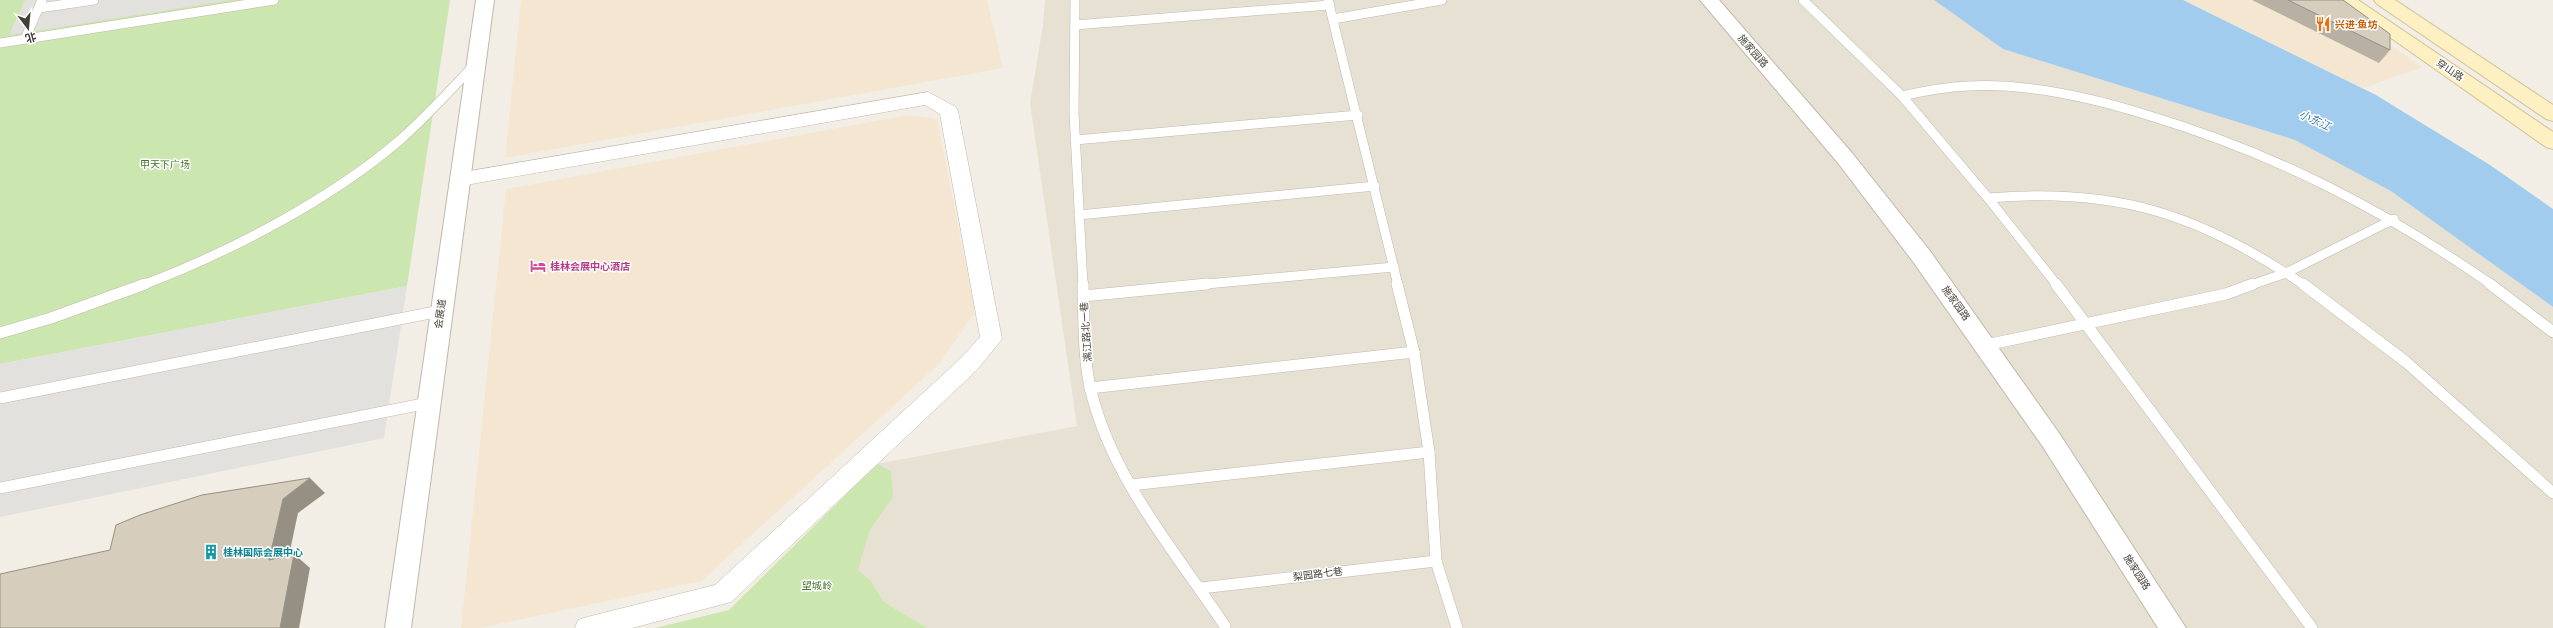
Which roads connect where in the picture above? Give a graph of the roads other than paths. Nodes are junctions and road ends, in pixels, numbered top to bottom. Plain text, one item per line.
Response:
1 (42, 0) edge
2 (94, 0) edge
3 (274, 0) edge
4 (485, 0) edge
5 (1075, 0) edge
6 (1442, 0) edge
7 (1709, 0) edge
8 (1803, 0) edge
9 (2346, 0) edge
10 (2383, 0) edge
11 (1329, 2) edge
12 (39, 8) junction
13 (1333, 19) junction
14 (1075, 25) junction
15 (25, 39) junction
16 (0, 43) edge
17 (476, 63) junction
18 (1902, 96) junction
19 (2553, 114) edge
20 (1358, 115) junction
21 (1075, 140) junction
22 (2553, 142) edge
23 (460, 179) junction
24 (1375, 186) junction
25 (1988, 198) junction
26 (1079, 215) junction
27 (2394, 219) junction
28 (1394, 267) junction
29 (2286, 273) junction
30 (1083, 296) junction
31 (440, 311) junction
32 (2087, 324) junction
33 (2553, 332) edge
34 (0, 333) edge
35 (1986, 345) junction
36 (1414, 352) junction
37 (1090, 388) junction
38 (0, 398) edge
39 (428, 403) junction
40 (1429, 452) junction
41 (1131, 485) junction
42 (0, 488) edge
43 (2553, 492) edge
44 (1436, 561) junction
45 (1201, 588) junction
46 (1225, 626) dead end
47 (398, 628) edge
48 (587, 628) edge
49 (1457, 628) edge
50 (2173, 628) edge
51 (2312, 628) edge

1 - 12 lane
2 - 12 lane
3 - 15 lane
4 - 17 street, 会展道
5 - 14 lane, 漓江路北一巷
6 - 13 lane
7 - 35 street, 施家园路
8 - 18 lane
9 - 22 main road, 穿山路
10 - 19 main road
11 - 13 lane
11 - 14 lane
12 - 15 lane
13 - 20 lane
14 - 21 lane, 漓江路北一巷
15 - 16 lane
17 - 23 street, 会展道
17 - 34 lane
18 - 25 lane
18 - 27 lane
20 - 21 lane
20 - 24 lane
21 - 26 lane, 漓江路北一巷
23 - 31 street, 会展道
23 - 48 street
24 - 26 lane
24 - 28 lane
25 - 29 lane
25 - 32 lane
26 - 30 lane, 漓江路北一巷
27 - 29 lane
27 - 33 lane
28 - 30 lane
28 - 36 lane
29 - 32 lane
29 - 43 lane
30 - 37 lane, 漓江路北一巷
31 - 38 lane
31 - 39 street, 会展道
32 - 35 lane
32 - 51 lane
35 - 50 street, 施家园路
36 - 37 lane
36 - 40 lane
37 - 41 lane, 漓江路北一巷
39 - 42 lane
39 - 47 street, 会展道
40 - 41 lane
40 - 44 lane
41 - 45 lane, 漓江路北一巷
44 - 45 lane, 梨园路七巷
44 - 49 lane
45 - 46 lane, 漓江路北一巷

